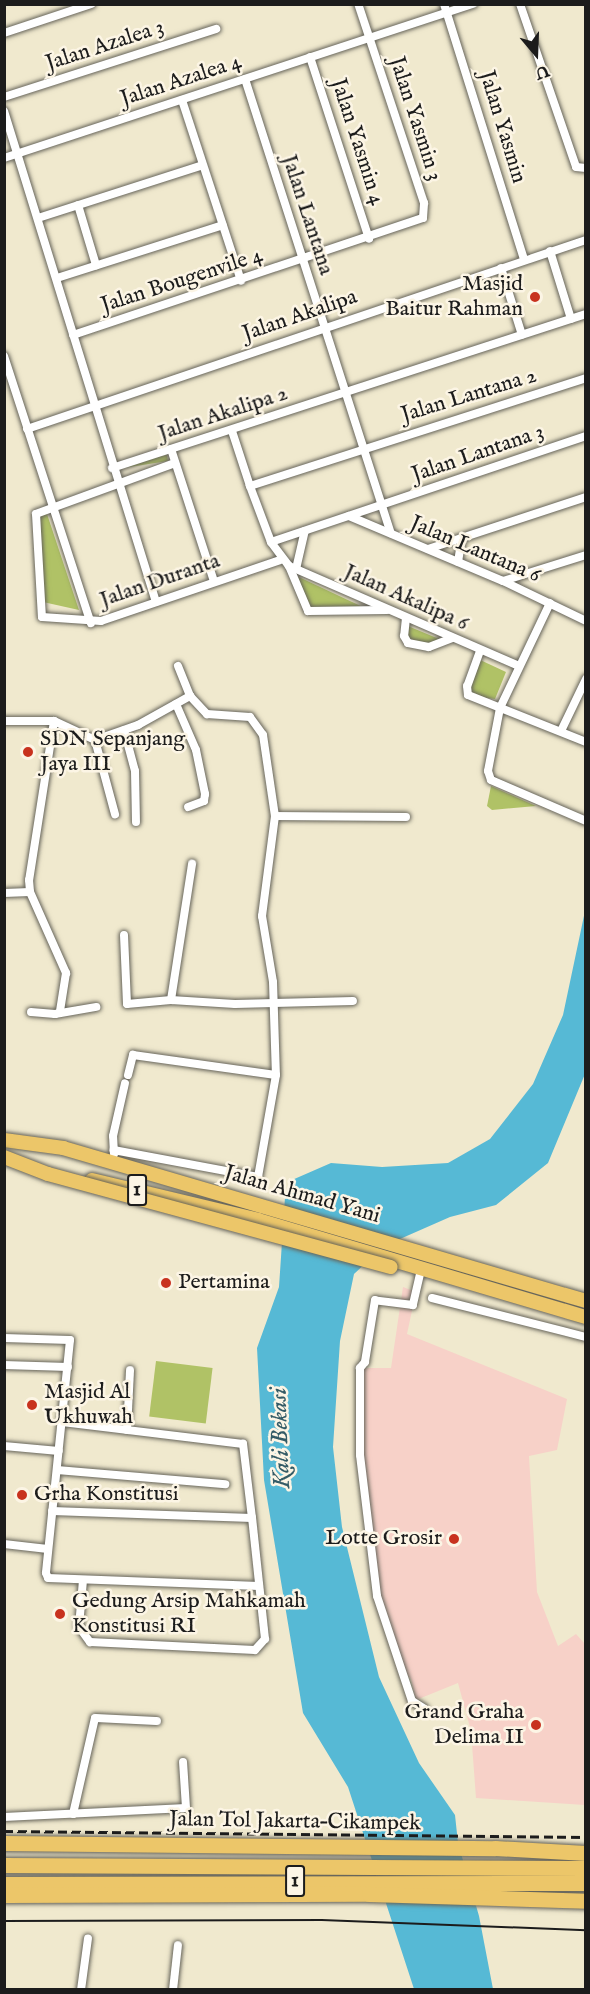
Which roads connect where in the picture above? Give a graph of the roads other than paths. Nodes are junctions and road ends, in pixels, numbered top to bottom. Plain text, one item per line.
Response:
1 (91, 4) edge
2 (358, 4) edge
3 (473, 4) edge
4 (520, 4) edge
5 (446, 9) edge
6 (216, 29) dead end
7 (4, 33) edge
8 (369, 38) junction
9 (310, 57) junction
10 (245, 79) junction
11 (4, 97) edge
12 (182, 100) junction
13 (4, 111) edge
14 (19, 153) junction
15 (4, 158) edge
16 (203, 165) junction
17 (584, 168) edge
18 (78, 205) junction
19 (426, 213) joint
20 (38, 218) junction
21 (223, 225) junction
22 (369, 239) junction
23 (585, 240) edge
24 (550, 251) junction
25 (524, 260) junction
26 (302, 261) junction
27 (96, 264) junction
28 (501, 268) junction
29 (57, 278) junction
30 (241, 281) junction
31 (585, 314) edge
32 (571, 319) junction
33 (323, 326) junction
34 (73, 335) junction
35 (522, 335) junction
36 (4, 356) edge
37 (585, 378) edge
38 (345, 393) junction
39 (95, 406) junction
40 (27, 429) junction
41 (232, 431) junction
42 (585, 436) edge
43 (363, 448) junction
44 (171, 449) junction
45 (175, 463) junction
46 (112, 468) junction
47 (118, 482) junction
48 (250, 486) junction
49 (585, 497) edge
50 (52, 505) junction
51 (382, 506) junction
52 (349, 516) junction
53 (304, 531) junction
54 (391, 533) junction
55 (462, 538) junction
56 (271, 542) junction
57 (428, 549) junction
58 (585, 555) edge
59 (280, 560) junction
60 (458, 562) junction
61 (292, 567) junction
62 (529, 573) junction
63 (214, 581) junction
64 (503, 581) junction
65 (529, 592) junction
66 (156, 602) junction
67 (550, 603) junction
68 (387, 610) junction
69 (406, 618) junction
70 (584, 619) edge
71 (92, 623) junction
72 (452, 638) junction
73 (480, 651) junction
74 (178, 666) dead end
75 (519, 666) junction
76 (585, 679) edge
77 (190, 696) junction
78 (176, 704) junction
79 (500, 708) junction
80 (4, 721) edge
81 (54, 721) junction
82 (124, 730) junction
83 (561, 731) junction
84 (95, 740) junction
85 (585, 742) edge
86 (188, 807) dead end
87 (115, 814) dead end
88 (275, 816) junction
89 (406, 817) dead end
90 (585, 821) edge
91 (136, 822) dead end
92 (192, 864) dead end
93 (30, 892) junction
94 (4, 893) edge
95 (124, 935) dead end
96 (171, 1000) junction
97 (353, 1001) dead end
98 (273, 1004) junction
99 (96, 1007) dead end
100 (31, 1012) dead end
101 (60, 1012) junction
102 (276, 1075) junction
103 (4, 1129) edge
104 (4, 1140) edge
105 (32, 1145) junction
106 (4, 1157) edge
107 (115, 1157) junction
108 (4, 1165) edge
109 (394, 1263) junction
110 (420, 1274) junction
111 (432, 1298) dead end
112 (585, 1301) edge
113 (585, 1318) edge
114 (585, 1337) edge
115 (4, 1338) edge
116 (4, 1365) edge
117 (68, 1367) junction
118 (130, 1370) dead end
119 (62, 1422) junction
120 (128, 1430) junction
121 (4, 1446) edge
122 (59, 1450) junction
123 (57, 1470) junction
124 (225, 1484) dead end
125 (52, 1511) junction
126 (252, 1518) junction
127 (4, 1544) edge
128 (48, 1549) junction
129 (82, 1580) junction
130 (259, 1586) junction
131 (425, 1709) dead end
132 (157, 1721) dead end
133 (183, 1762) dead end
134 (73, 1814) junction
135 (4, 1817) edge
136 (4, 1843) edge
137 (585, 1853) edge
138 (4, 1865) edge
139 (585, 1868) edge
140 (585, 1883) edge
141 (4, 1884) edge
142 (4, 1895) edge
143 (585, 1901) edge
144 (88, 1938) dead end
145 (178, 1945) dead end
146 (81, 1989) edge
147 (173, 1989) edge

1 - 7 street
2 - 8 street, Jalan Yasmin 3
3 - 5 street, Jalan Azalea 4
4 - 17 street
5 - 8 street, Jalan Azalea 4
5 - 25 street, Jalan Yasmin
6 - 11 street, Jalan Azalea 3
8 - 9 street, Jalan Azalea 4
8 - 19 street, Jalan Yasmin 3
9 - 10 street, Jalan Azalea 4
9 - 22 street, Jalan Yasmin 4
10 - 12 street, Jalan Azalea 4
10 - 26 street, Jalan Lantana
12 - 14 street, Jalan Azalea 4
12 - 16 street
13 - 14 street
14 - 15 street, Jalan Azalea 4
14 - 20 street
16 - 18 street
16 - 21 street
18 - 20 street
18 - 27 street
19 - 22 street, Jalan Bougenvile 4
20 - 29 street
21 - 27 street
21 - 30 street
22 - 26 street, Jalan Bougenvile 4
23 - 24 street, Jalan Akalipa
24 - 25 street, Jalan Akalipa
24 - 32 street
25 - 28 street, Jalan Akalipa
26 - 30 street, Jalan Bougenvile 4
26 - 33 street, Jalan Lantana
27 - 29 street
28 - 33 street, Jalan Akalipa
28 - 35 street
29 - 34 street
30 - 34 street, Jalan Bougenvile 4
31 - 32 street, Jalan Akalipa 2
32 - 35 street, Jalan Akalipa 2
33 - 38 street, Jalan Lantana
33 - 39 street, Jalan Akalipa
34 - 39 street
35 - 38 street, Jalan Akalipa 2
36 - 40 street
37 - 43 street, Jalan Lantana 2
38 - 41 street, Jalan Akalipa 2
38 - 43 street, Jalan Lantana
39 - 40 street, Jalan Akalipa
39 - 46 street
40 - 50 street
41 - 44 street, Jalan Akalipa 2
41 - 48 street
42 - 51 street, Jalan Lantana 3
43 - 48 street, Jalan Lantana 2
43 - 51 street, Jalan Lantana
44 - 45 street
44 - 46 street, Jalan Akalipa 2
45 - 47 street
45 - 63 street
46 - 47 street
47 - 50 street
47 - 66 street
48 - 56 street
49 - 55 street
50 - 71 street
50 - 71 street, Jalan Duranta
51 - 52 street, Jalan Lantana 3
51 - 54 street, Jalan Lantana
52 - 53 street, Jalan Lantana 3
52 - 54 street, Jalan Lantana 6
53 - 56 street, Jalan Lantana 3
53 - 61 street
54 - 57 street, Jalan Lantana 6
55 - 57 street
55 - 60 street
56 - 59 street
57 - 60 street, Jalan Lantana 6
58 - 62 street
59 - 61 street, Jalan Akalipa 6
59 - 63 street, Jalan Duranta
60 - 64 street, Jalan Lantana 6
61 - 68 street, Jalan Akalipa 6
61 - 68 street
62 - 64 street
62 - 65 street
63 - 66 street, Jalan Duranta
64 - 65 street, Jalan Lantana 6
65 - 67 street, Jalan Lantana 6
66 - 71 street, Jalan Duranta
67 - 70 street, Jalan Lantana 6
67 - 75 street
68 - 69 street, Jalan Akalipa 6
69 - 72 street, Jalan Akalipa 6
69 - 72 street
72 - 73 street, Jalan Akalipa 6
73 - 75 street, Jalan Akalipa 6
73 - 79 street
74 - 77 street
75 - 79 street
76 - 83 street
77 - 78 street
77 - 88 street
78 - 82 street
78 - 86 street
79 - 83 street
79 - 90 street
80 - 81 street
81 - 84 street
81 - 93 street
82 - 84 street
82 - 91 street
83 - 85 street
84 - 87 street
88 - 89 street
88 - 98 street
92 - 96 street
93 - 94 street
93 - 101 street
95 - 96 street
96 - 98 street
97 - 98 street
98 - 102 street
99 - 101 street
100 - 101 street
102 - 107 street
102 - 107 street
103 - 105 highway
104 - 105 highway, Jalan Ahmad Yani / 1
105 - 107 highway, Jalan Ahmad Yani / 1
106 - 109 highway, bridge
107 - 112 highway, Jalan Ahmad Yani / 1
108 - 109 highway, Jalan Ahmad Yani / 1
109 - 110 highway
109 - 113 highway, Jalan Ahmad Yani / 1
110 - 113 highway
110 - 131 street
111 - 114 street
115 - 117 street
116 - 117 street
117 - 119 street
118 - 120 street
119 - 120 street
119 - 122 street
120 - 126 street
121 - 122 street
122 - 123 street
123 - 124 street
123 - 125 street
125 - 126 street
125 - 128 street
126 - 130 street
127 - 128 street
128 - 129 street
129 - 130 street
129 - 130 street
132 - 134 street
133 - 134 street
134 - 135 street
136 - 137 highway, Jalan Tol Jakarta–Cikampek / 1
138 - 139 highway, 1
140 - 141 highway, 1
142 - 143 highway, 1
144 - 146 street
145 - 147 street

